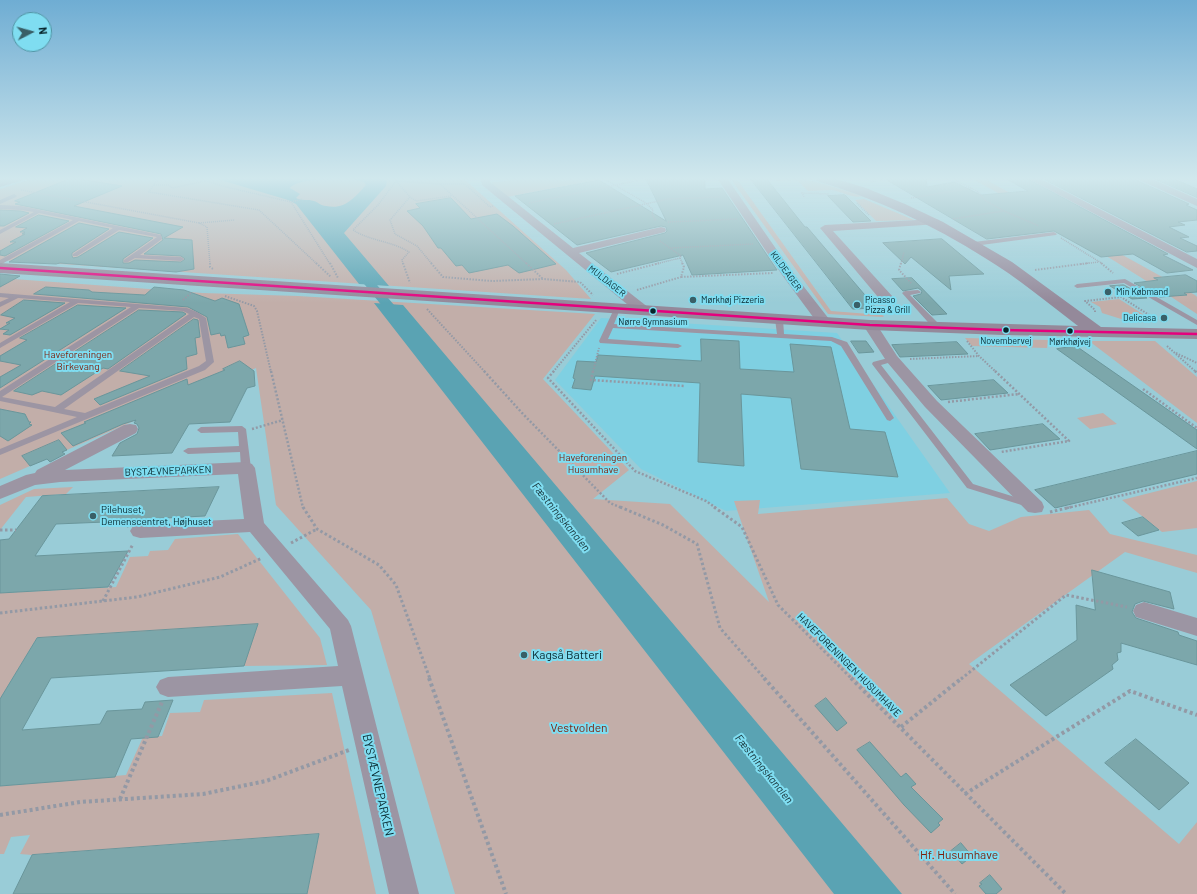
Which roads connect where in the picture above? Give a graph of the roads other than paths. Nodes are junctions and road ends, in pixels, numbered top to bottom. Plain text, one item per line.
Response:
1 (23, 220) edge
2 (77, 220) joint
3 (531, 220) edge
4 (750, 220) edge
5 (930, 220) edge
6 (1112, 220) edge
7 (935, 222) junction
8 (659, 226) road end
9 (118, 228) junction
10 (0, 232) edge
11 (1054, 234) dead end
12 (974, 244) junction
13 (570, 252) junction
14 (76, 255) dead end
15 (132, 256) junction
16 (181, 259) dead end
17 (126, 261) dead end
18 (0, 263) edge
19 (1197, 264) edge
20 (0, 268) edge
21 (1077, 286) dead end
22 (918, 292) dead end
23 (0, 296) edge
24 (16, 297) junction
25 (888, 300) dead end
26 (76, 301) junction
27 (616, 304) junction
28 (0, 306) edge
29 (138, 306) junction
30 (195, 313) junction
31 (779, 319) junction
32 (824, 322) junction
33 (1197, 323) edge
34 (870, 325) junction
35 (610, 326) junction
36 (938, 328) junction
37 (1097, 332) junction
38 (1197, 334) edge
39 (781, 336) junction
40 (0, 346) edge
41 (678, 346) dead end
42 (892, 359) junction
43 (0, 395) edge
44 (0, 399) edge
45 (57, 410) junction
46 (86, 416) junction
47 (890, 418) dead end
48 (130, 429) dead end
49 (201, 430) dead end
50 (188, 451) dead end
51 (0, 452) edge
52 (245, 458) junction
53 (32, 479) junction
54 (0, 493) edge
55 (1035, 507) joint
56 (255, 525) junction
57 (140, 531) road end
58 (1144, 611) road end
59 (1197, 627) edge
60 (352, 675) junction
61 (168, 687) road end
62 (404, 894) edge

1 - 10 lane
2 - 9 lane
2 - 18 lane
3 - 13 street, MULDAGER
4 - 32 street, KILDEAGER
5 - 7 street
6 - 19 street
7 - 12 street
7 - 25 street
8 - 13 street
9 - 14 lane
9 - 15 lane
11 - 12 lane
12 - 37 street
13 - 27 street, MULDAGER
15 - 16 lane
15 - 17 lane
20 - 27 street
21 - 33 lane
22 - 36 lane
23 - 24 lane
24 - 26 lane
24 - 28 lane
26 - 29 lane
26 - 40 lane
27 - 31 street
27 - 35 lane
29 - 30 lane
29 - 43 lane
30 - 45 lane
30 - 46 lane
31 - 32 street
31 - 39 lane
32 - 34 street
34 - 36 street
34 - 42 street
35 - 39 lane
35 - 41 lane
36 - 37 street
37 - 38 street
39 - 47 lane
42 - 55 street
42 - 55 lane
44 - 45 lane
45 - 46 lane
46 - 51 lane
48 - 53 street, BYSTÆVNEPARKEN
49 - 52 lane
50 - 52 lane
52 - 53 street, BYSTÆVNEPARKEN
52 - 56 street, BYSTÆVNEPARKEN
53 - 54 street, BYSTÆVNEPARKEN
56 - 57 street
56 - 60 street, BYSTÆVNEPARKEN
58 - 59 street
60 - 61 street
60 - 62 street, BYSTÆVNEPARKEN

